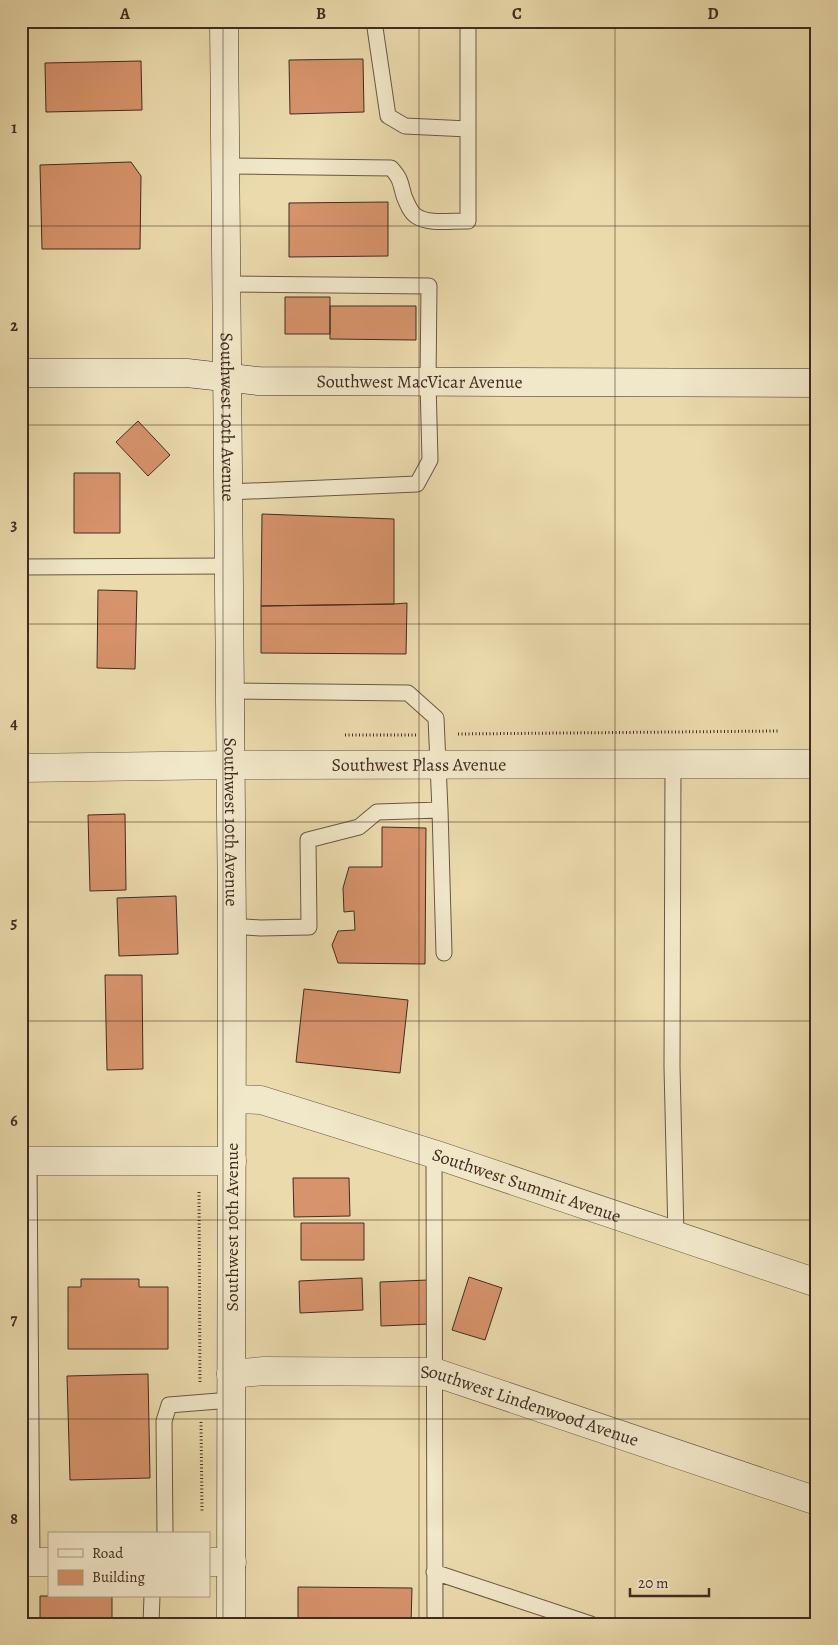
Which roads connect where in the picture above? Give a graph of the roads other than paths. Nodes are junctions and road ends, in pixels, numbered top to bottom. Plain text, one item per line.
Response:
1 (224, 21) edge
2 (374, 21) edge
3 (468, 21) edge
4 (468, 129) junction
5 (225, 166) junction
6 (226, 284) junction
7 (21, 373) edge
8 (227, 377) junction
9 (428, 382) junction
10 (817, 383) edge
11 (228, 492) junction
12 (229, 566) junction
13 (21, 567) edge
14 (230, 691) junction
15 (672, 764) junction
16 (817, 764) edge
17 (231, 765) junction
18 (439, 765) junction
19 (21, 768) edge
20 (440, 810) junction
21 (232, 926) junction
22 (444, 953) dead end
23 (232, 1099) junction
24 (434, 1154) junction
25 (25, 1161) edge
26 (232, 1161) junction
27 (676, 1235) junction
28 (817, 1283) edge
29 (26, 1356) edge
30 (434, 1372) junction
31 (231, 1387) junction
32 (817, 1501) edge
33 (166, 1532) edge
34 (34, 1562) edge
35 (220, 1562) edge
36 (434, 1572) junction
37 (152, 1598) edge
38 (151, 1624) edge
39 (231, 1624) edge
40 (435, 1624) edge
41 (591, 1624) edge

1 - 5 street, Southwest 10th Avenue
2 - 4 lane
3 - 4 lane
4 - 5 lane
5 - 6 street, Southwest 10th Avenue
6 - 8 street, Southwest 10th Avenue
6 - 9 lane
7 - 8 street, Southwest MacVicar Avenue
8 - 9 street, Southwest MacVicar Avenue
8 - 11 street, Southwest 10th Avenue
9 - 10 street, Southwest MacVicar Avenue
9 - 11 lane
11 - 12 street, Southwest 10th Avenue
12 - 13 lane
12 - 14 street, Southwest 10th Avenue
14 - 17 street, Southwest 10th Avenue
14 - 18 lane
15 - 16 street, Southwest Plass Avenue
15 - 18 street, Southwest Plass Avenue
15 - 27 lane
17 - 18 street, Southwest Plass Avenue
17 - 19 street, Southwest Plass Avenue
17 - 21 street, Southwest 10th Avenue
18 - 20 lane
20 - 21 lane
20 - 22 lane
21 - 23 street, Southwest 10th Avenue
23 - 24 street, Southwest Summit Avenue
23 - 26 street, Southwest 10th Avenue
24 - 27 street, Southwest Summit Avenue
24 - 30 lane
25 - 26 street
25 - 29 lane
26 - 31 street, Southwest 10th Avenue
27 - 28 street, Southwest Summit Avenue
29 - 34 lane
30 - 31 street, Southwest Lindenwood Avenue
30 - 32 street, Southwest Lindenwood Avenue
30 - 36 lane
31 - 33 lane
31 - 35 street, Southwest 10th Avenue
35 - 39 street, Southwest 10th Avenue
36 - 40 lane
36 - 41 lane
37 - 38 lane

